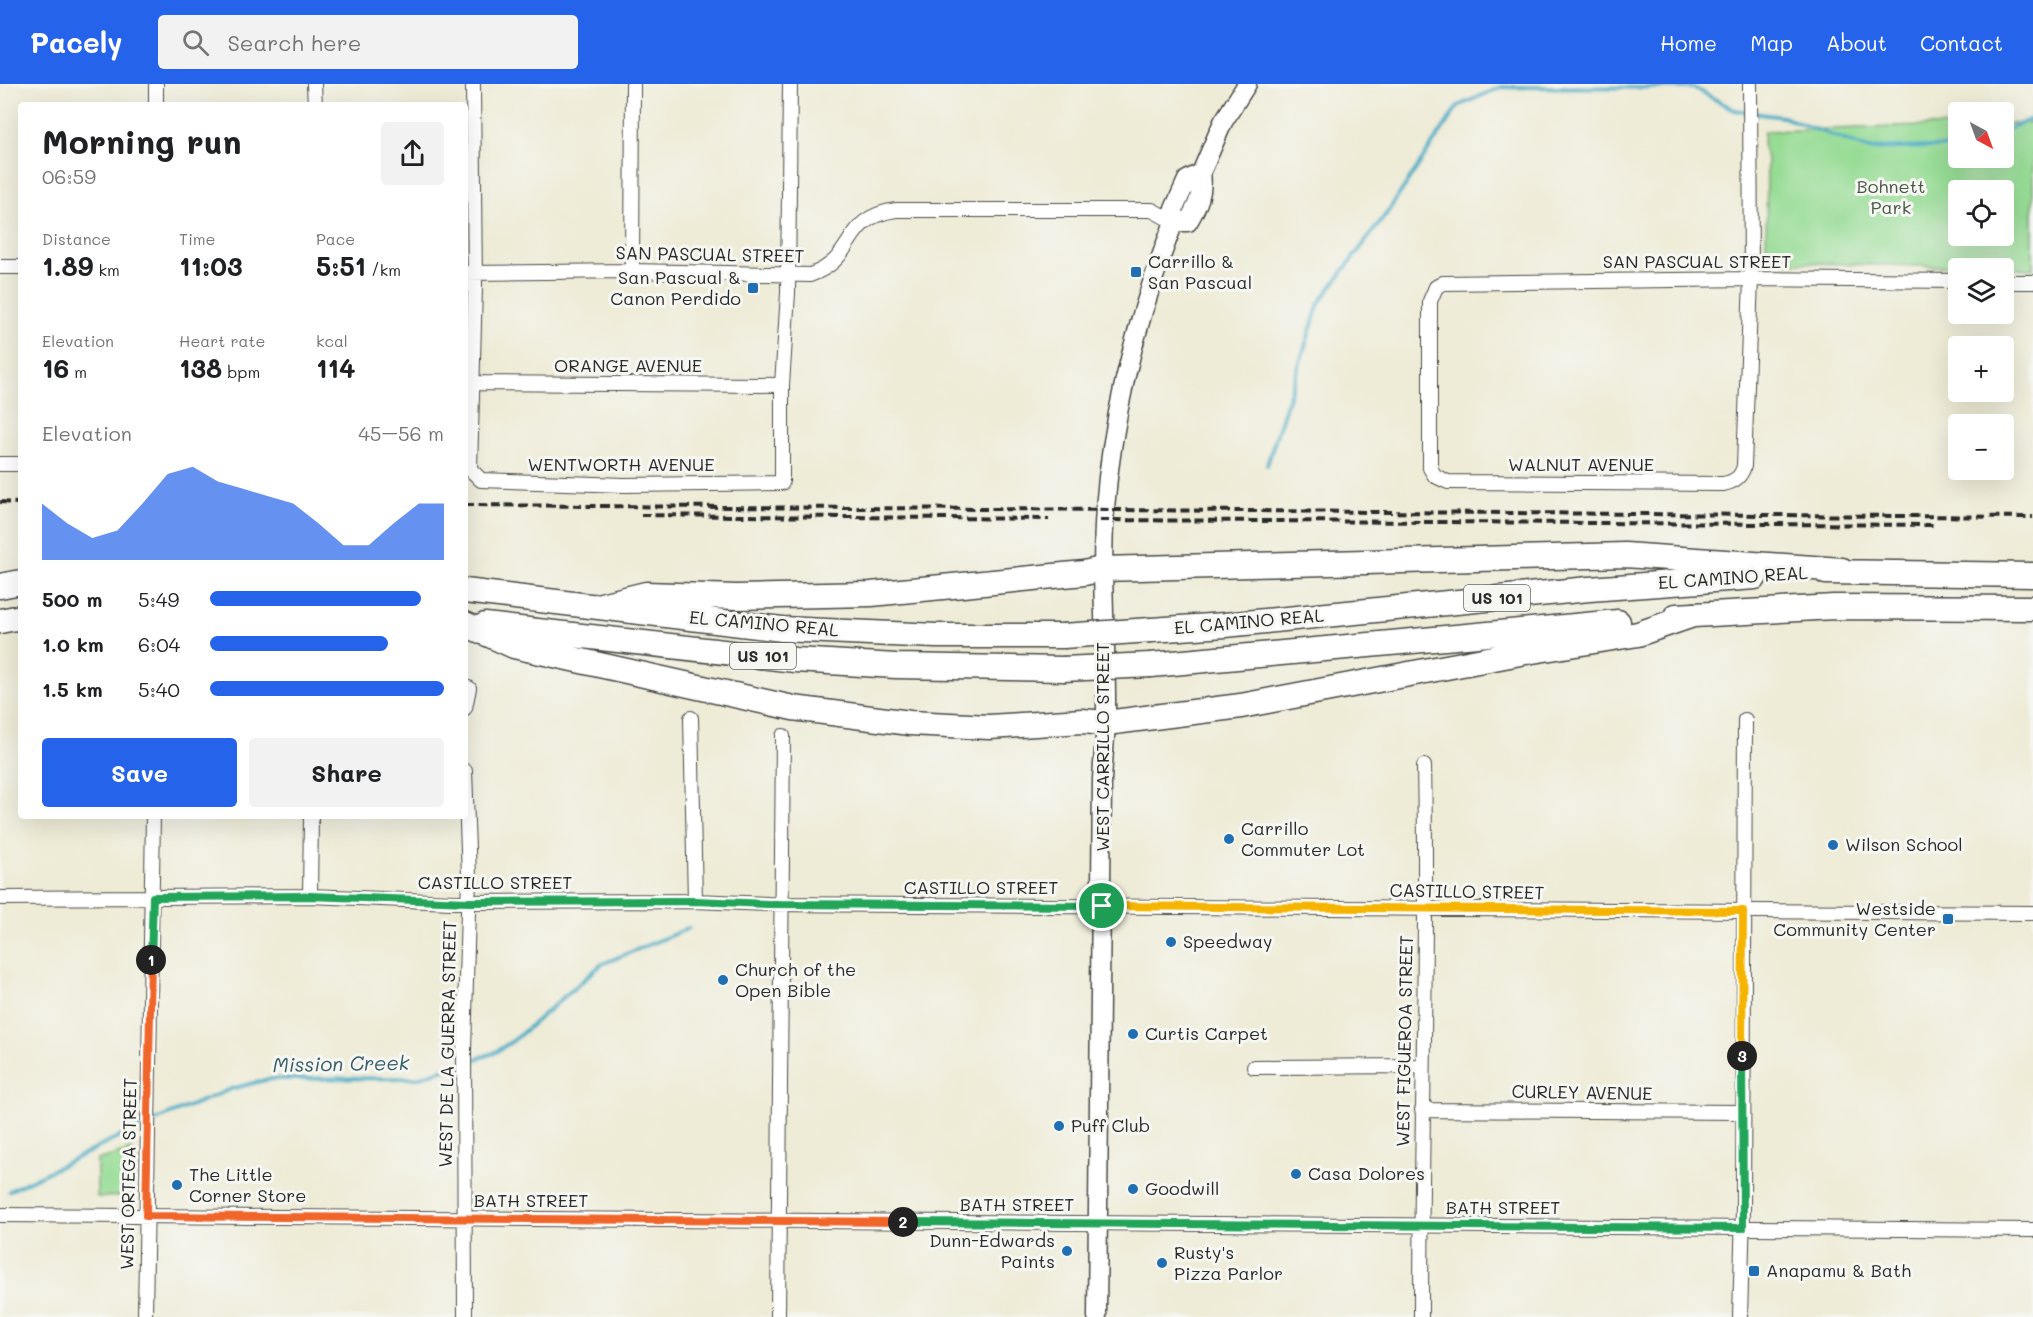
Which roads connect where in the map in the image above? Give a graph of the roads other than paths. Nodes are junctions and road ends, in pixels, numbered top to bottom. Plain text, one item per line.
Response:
1 (156, 84) edge
2 (314, 84) edge
3 (473, 84) edge
4 (633, 84) edge
5 (790, 84) edge
6 (1246, 84) edge
7 (1750, 85) edge
8 (156, 102) edge
9 (315, 102) edge
10 (1174, 222) junction
11 (0, 267) edge
12 (18, 267) edge
13 (632, 271) junction
14 (469, 274) edge
15 (788, 274) junction
16 (1751, 279) junction
17 (1948, 281) edge
18 (2014, 282) edge
19 (2033, 282) edge
20 (473, 383) junction
21 (782, 385) junction
22 (468, 455) edge
23 (0, 464) edge
24 (18, 464) edge
25 (468, 470) edge
26 (1440, 479) joint
27 (1102, 569) junction
28 (1842, 570) junction
29 (2033, 575) edge
30 (18, 583) edge
31 (0, 586) edge
32 (468, 591) edge
33 (597, 606) junction
34 (2033, 608) edge
35 (1692, 615) junction
36 (18, 618) edge
37 (0, 621) edge
38 (468, 623) edge
39 (468, 624) edge
40 (469, 688) dead end
41 (468, 693) edge
42 (692, 718) dead end
43 (1745, 720) dead end
44 (1106, 723) junction
45 (783, 736) dead end
46 (1424, 766) dead end
47 (153, 819) edge
48 (311, 819) edge
49 (466, 819) edge
50 (310, 896) junction
51 (153, 897) junction
52 (0, 898) edge
53 (695, 901) junction
54 (468, 902) junction
55 (783, 904) junction
56 (1102, 906) junction
57 (1426, 909) junction
58 (1743, 911) junction
59 (2033, 913) edge
60 (1422, 1066) junction
61 (1254, 1067) dead end
62 (1422, 1110) junction
63 (1742, 1112) junction
64 (0, 1215) edge
65 (146, 1216) junction
66 (465, 1218) junction
67 (779, 1221) junction
68 (1098, 1223) junction
69 (1421, 1226) junction
70 (1743, 1228) junction
71 (2033, 1230) edge
72 (145, 1317) edge
73 (465, 1317) edge
74 (778, 1317) edge
75 (1097, 1317) edge
76 (1421, 1317) edge
77 (1740, 1317) edge

1 - 8 street
2 - 9 street
3 - 14 street
4 - 13 street
5 - 15 street
6 - 10 main road
7 - 16 street
10 - 15 street, SAN PASCUAL STREET
10 - 27 main road, WEST CARRILLO STREET
11 - 12 street
13 - 14 street, SAN PASCUAL STREET
13 - 15 street, SAN PASCUAL STREET
14 - 20 street
15 - 21 street
16 - 17 street, SAN PASCUAL STREET
16 - 26 street, WALNUT AVENUE
16 - 26 street, SAN PASCUAL STREET
18 - 19 street
20 - 21 street, ORANGE AVENUE
20 - 22 street
21 - 25 street, WENTWORTH AVENUE
23 - 24 street
27 - 28 highway
27 - 33 highway
27 - 44 main road, WEST CARRILLO STREET
28 - 29 highway, EL CAMINO REAL / US 101
28 - 33 highway, EL CAMINO REAL / US 101, bridge
30 - 31 highway
32 - 33 highway, EL CAMINO REAL / US 101
34 - 35 highway, EL CAMINO REAL / US 101
35 - 38 highway, EL CAMINO REAL / US 101, bridge
35 - 44 highway
36 - 37 highway
39 - 44 highway
40 - 41 street
42 - 53 street
43 - 58 street
44 - 56 main road, WEST CARRILLO STREET
45 - 55 street
46 - 57 street, WEST FIGUEROA STREET
47 - 51 street, WEST ORTEGA STREET
48 - 50 street
49 - 54 street, WEST DE LA GUERRA STREET
50 - 51 street, CASTILLO STREET
50 - 54 street, CASTILLO STREET
51 - 52 street, CASTILLO STREET
51 - 65 street, WEST ORTEGA STREET
53 - 54 street, CASTILLO STREET
53 - 55 street, CASTILLO STREET
54 - 66 street, WEST DE LA GUERRA STREET
55 - 56 street, CASTILLO STREET
55 - 67 street
56 - 57 street, CASTILLO STREET
56 - 68 main road, WEST CARRILLO STREET
57 - 58 street, CASTILLO STREET
57 - 60 street, WEST FIGUEROA STREET
58 - 59 street, CASTILLO STREET
58 - 63 street
60 - 61 street
60 - 62 street, WEST FIGUEROA STREET
62 - 63 street, CURLEY AVENUE
62 - 69 street, WEST FIGUEROA STREET
63 - 70 street
64 - 65 street, BATH STREET
65 - 66 street, BATH STREET
65 - 72 street, WEST ORTEGA STREET
66 - 67 street, BATH STREET
66 - 73 street, WEST DE LA GUERRA STREET
67 - 68 street, BATH STREET
67 - 74 street
68 - 69 street, BATH STREET
68 - 75 main road, WEST CARRILLO STREET
69 - 70 street, BATH STREET
69 - 76 street, WEST FIGUEROA STREET
70 - 71 street, BATH STREET
70 - 77 street

